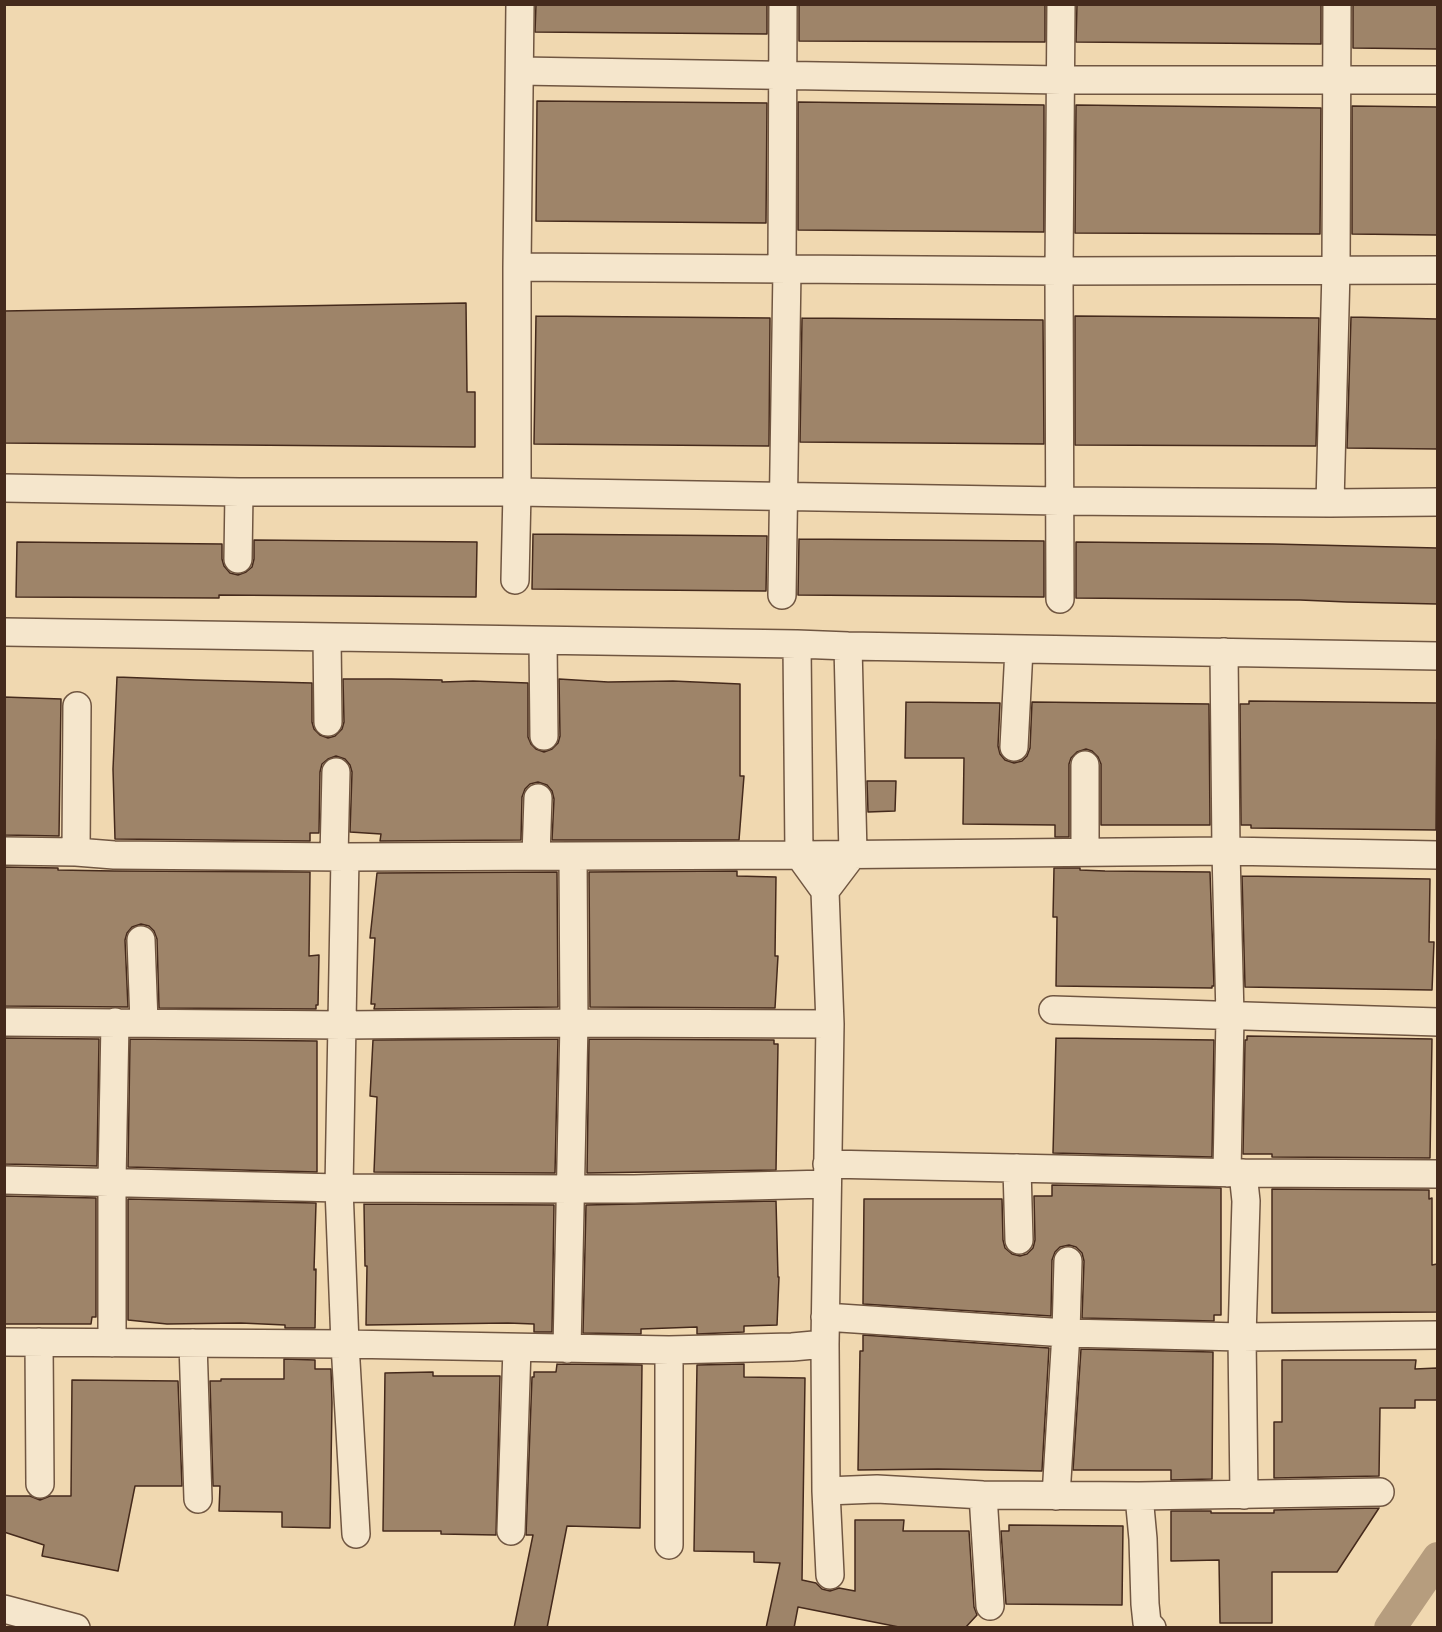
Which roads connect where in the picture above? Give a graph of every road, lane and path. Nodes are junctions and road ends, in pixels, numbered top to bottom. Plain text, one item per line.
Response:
1 (520, 4) edge
2 (783, 4) edge
3 (1061, 4) edge
4 (1337, 4) edge
5 (520, 71) junction
6 (782, 75) junction
7 (1061, 80) junction
8 (1336, 80) junction
9 (1437, 80) edge
10 (517, 267) junction
11 (784, 269) junction
12 (1336, 270) junction
13 (1437, 270) edge
14 (1059, 271) junction
15 (4, 488) edge
16 (239, 492) junction
17 (517, 492) junction
18 (784, 496) junction
19 (1059, 501) junction
20 (1437, 502) edge
21 (1330, 503) junction
22 (238, 559) dead end
23 (514, 579) dead end
24 (782, 595) dead end
25 (1060, 599) dead end
26 (4, 632) edge
27 (327, 637) junction
28 (543, 641) junction
29 (797, 644) junction
30 (848, 646) junction
31 (1019, 649) junction
32 (1224, 652) junction
33 (1437, 656) edge
34 (77, 706) dead end
35 (328, 722) dead end
36 (544, 736) dead end
37 (1014, 747) dead end
38 (1085, 765) dead end
39 (336, 772) dead end
40 (538, 798) dead end
41 (4, 851) edge
42 (1226, 851) junction
43 (76, 852) junction
44 (1085, 852) junction
45 (853, 854) junction
46 (799, 855) junction
47 (1437, 855) edge
48 (536, 856) junction
49 (573, 856) junction
50 (340, 857) junction
51 (825, 891) junction
52 (141, 940) dead end
53 (1053, 1010) dead end
54 (1230, 1017) junction
55 (4, 1022) edge
56 (116, 1022) junction
57 (144, 1022) junction
58 (1437, 1022) edge
59 (574, 1023) junction
60 (830, 1024) junction
61 (342, 1025) junction
62 (1017, 1168) junction
63 (1235, 1173) junction
64 (827, 1174) junction
65 (1437, 1174) edge
66 (4, 1180) edge
67 (112, 1182) junction
68 (339, 1188) junction
69 (572, 1189) junction
70 (1019, 1240) dead end
71 (1068, 1261) dead end
72 (825, 1317) junction
73 (1066, 1333) junction
74 (1437, 1335) edge
75 (1242, 1337) junction
76 (4, 1342) edge
77 (39, 1342) junction
78 (112, 1343) junction
79 (193, 1343) junction
80 (345, 1344) junction
81 (825, 1344) junction
82 (517, 1348) junction
83 (567, 1349) junction
84 (669, 1350) junction
85 (40, 1484) dead end
86 (826, 1491) junction
87 (1380, 1492) dead end
88 (983, 1495) junction
89 (1244, 1495) junction
90 (1056, 1496) junction
91 (1139, 1496) junction
92 (198, 1499) dead end
93 (511, 1531) dead end
94 (356, 1534) dead end
95 (669, 1545) dead end
96 (830, 1575) dead end
97 (990, 1605) dead end
98 (4, 1609) edge
99 (76, 1628) edge
100 (1152, 1628) edge

1 - 5 street
2 - 6 street
3 - 7 street
4 - 8 street
5 - 6 street
5 - 10 street
6 - 7 street
6 - 11 street
7 - 8 street
7 - 14 street
8 - 9 street
8 - 12 street
10 - 11 street
10 - 17 street
11 - 14 street
11 - 18 street
12 - 13 street
12 - 14 street
12 - 21 street
14 - 19 street
15 - 16 street
16 - 17 street
16 - 22 street
17 - 18 street
17 - 23 street
18 - 19 street
18 - 24 street
19 - 21 street
19 - 25 street
20 - 21 street
26 - 27 street
27 - 28 street
27 - 35 street
28 - 29 street
28 - 36 street
29 - 30 street
29 - 46 street
30 - 31 street
30 - 45 street
31 - 32 street
31 - 37 street
32 - 33 street
32 - 42 street
34 - 43 street
38 - 44 street
39 - 50 street
40 - 48 street
41 - 43 street
42 - 44 street
42 - 47 street
42 - 54 street
43 - 50 street
44 - 45 street
45 - 46 street
45 - 51 street
46 - 49 street
46 - 51 street
48 - 49 street
48 - 50 street
49 - 59 street
50 - 61 street
51 - 60 street
52 - 57 street
53 - 54 street
54 - 58 street
54 - 63 street
55 - 56 street
56 - 57 street
56 - 67 street
57 - 61 street
59 - 60 street
59 - 61 street
59 - 69 street
60 - 64 street
61 - 68 street
62 - 63 street
62 - 64 street
62 - 70 street
63 - 65 street
63 - 75 street
64 - 69 street
64 - 72 street
66 - 67 street
67 - 68 street
67 - 78 street
68 - 69 street
68 - 80 street
69 - 83 street
71 - 73 street
72 - 73 street
72 - 81 street
73 - 75 street
73 - 90 street
74 - 75 street
75 - 89 street
76 - 77 street
77 - 78 street
77 - 85 street
78 - 79 street
79 - 80 street
79 - 92 street
80 - 82 street
80 - 94 street
81 - 84 street
81 - 86 street
82 - 83 street
82 - 93 street
83 - 84 street
84 - 95 street
86 - 88 street
86 - 96 street
87 - 89 street
88 - 90 street
88 - 97 street
89 - 91 street
90 - 91 street
91 - 100 street
98 - 99 street

